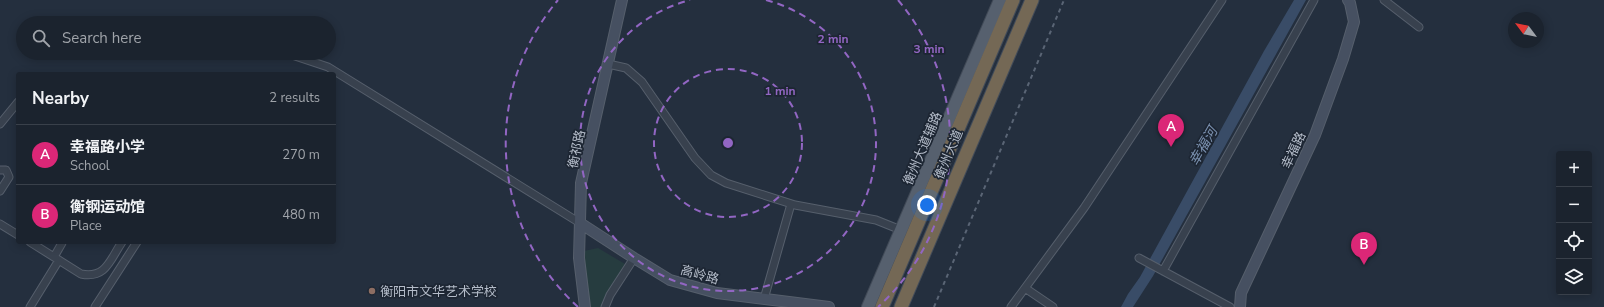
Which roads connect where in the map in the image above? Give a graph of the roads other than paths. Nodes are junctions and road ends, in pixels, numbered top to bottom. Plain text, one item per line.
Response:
1 (615, 0) edge
2 (622, 0) edge
3 (1000, 0) edge
4 (1013, 0) edge
5 (1032, 0) edge
6 (1222, 0) edge
7 (1314, 0) edge
8 (1348, 0) edge
9 (1384, 0) edge
10 (1419, 27) dead end
11 (307, 60) edge
12 (608, 64) junction
13 (16, 104) edge
14 (0, 124) edge
15 (0, 170) edge
16 (0, 190) edge
17 (792, 204) junction
18 (578, 221) junction
19 (0, 224) edge
20 (902, 230) junction
21 (16, 234) edge
22 (33, 244) edge
23 (62, 244) edge
24 (121, 244) edge
25 (136, 244) edge
26 (56, 258) junction
27 (634, 258) junction
28 (1141, 259) dead end
29 (1162, 270) junction
30 (1025, 288) junction
31 (764, 299) junction
32 (30, 307) edge
33 (95, 307) edge
34 (583, 307) edge
35 (605, 307) edge
36 (829, 307) edge
37 (868, 307) edge
38 (882, 307) edge
39 (901, 307) edge
40 (1011, 307) edge
41 (1053, 307) edge
42 (1230, 307) edge
43 (1240, 307) edge

1 - 18 street, 衡祁路
2 - 12 street, 衡祁路
3 - 20 main road, 衡州大道辅路
4 - 38 highway, 衡州大道
5 - 39 highway, 衡州大道
6 - 30 street
7 - 29 street
8 - 43 street, 幸福路
9 - 10 street
11 - 18 street
12 - 17 street
12 - 18 street, 衡祁路
13 - 14 street
15 - 16 street
17 - 20 street
17 - 31 street
18 - 27 street, 高岭路
18 - 34 street, 衡祁路
19 - 21 street
20 - 37 main road, 衡州大道辅路
22 - 26 street
23 - 26 street
24 - 26 street
25 - 33 street
26 - 32 street
27 - 31 street, 高岭路
27 - 35 street
28 - 29 street
29 - 42 street
30 - 40 street
30 - 41 street
31 - 36 street, 高岭路

